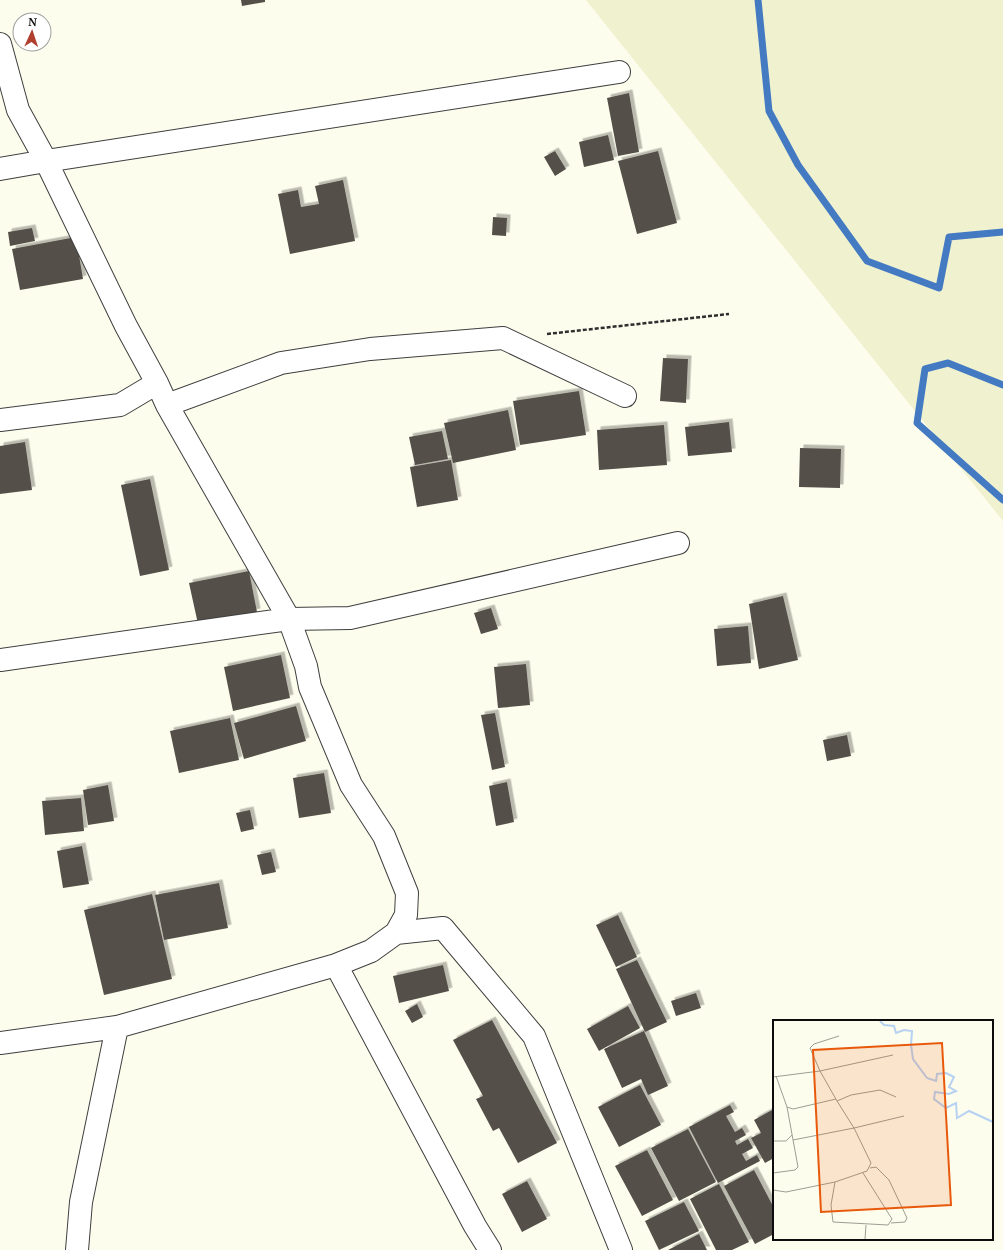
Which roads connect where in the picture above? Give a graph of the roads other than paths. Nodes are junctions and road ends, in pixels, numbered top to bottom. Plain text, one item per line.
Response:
1 (0, 44) edge
2 (620, 72) dead end
3 (46, 161) junction
4 (0, 169) edge
5 (157, 383) junction
6 (625, 396) dead end
7 (167, 406) junction
8 (0, 420) edge
9 (678, 543) dead end
10 (289, 620) junction
11 (0, 660) edge
12 (396, 933) junction
13 (336, 965) junction
14 (117, 1027) junction
15 (0, 1043) edge
16 (77, 1250) edge
17 (490, 1250) edge
18 (622, 1250) edge

1 - 3 street
2 - 3 street
3 - 4 street
3 - 5 street
5 - 7 street
5 - 8 street
6 - 7 street
7 - 10 street
9 - 10 street
10 - 11 street
10 - 12 street
12 - 13 street
12 - 18 street
13 - 14 street
13 - 17 street
14 - 15 street
14 - 16 street

